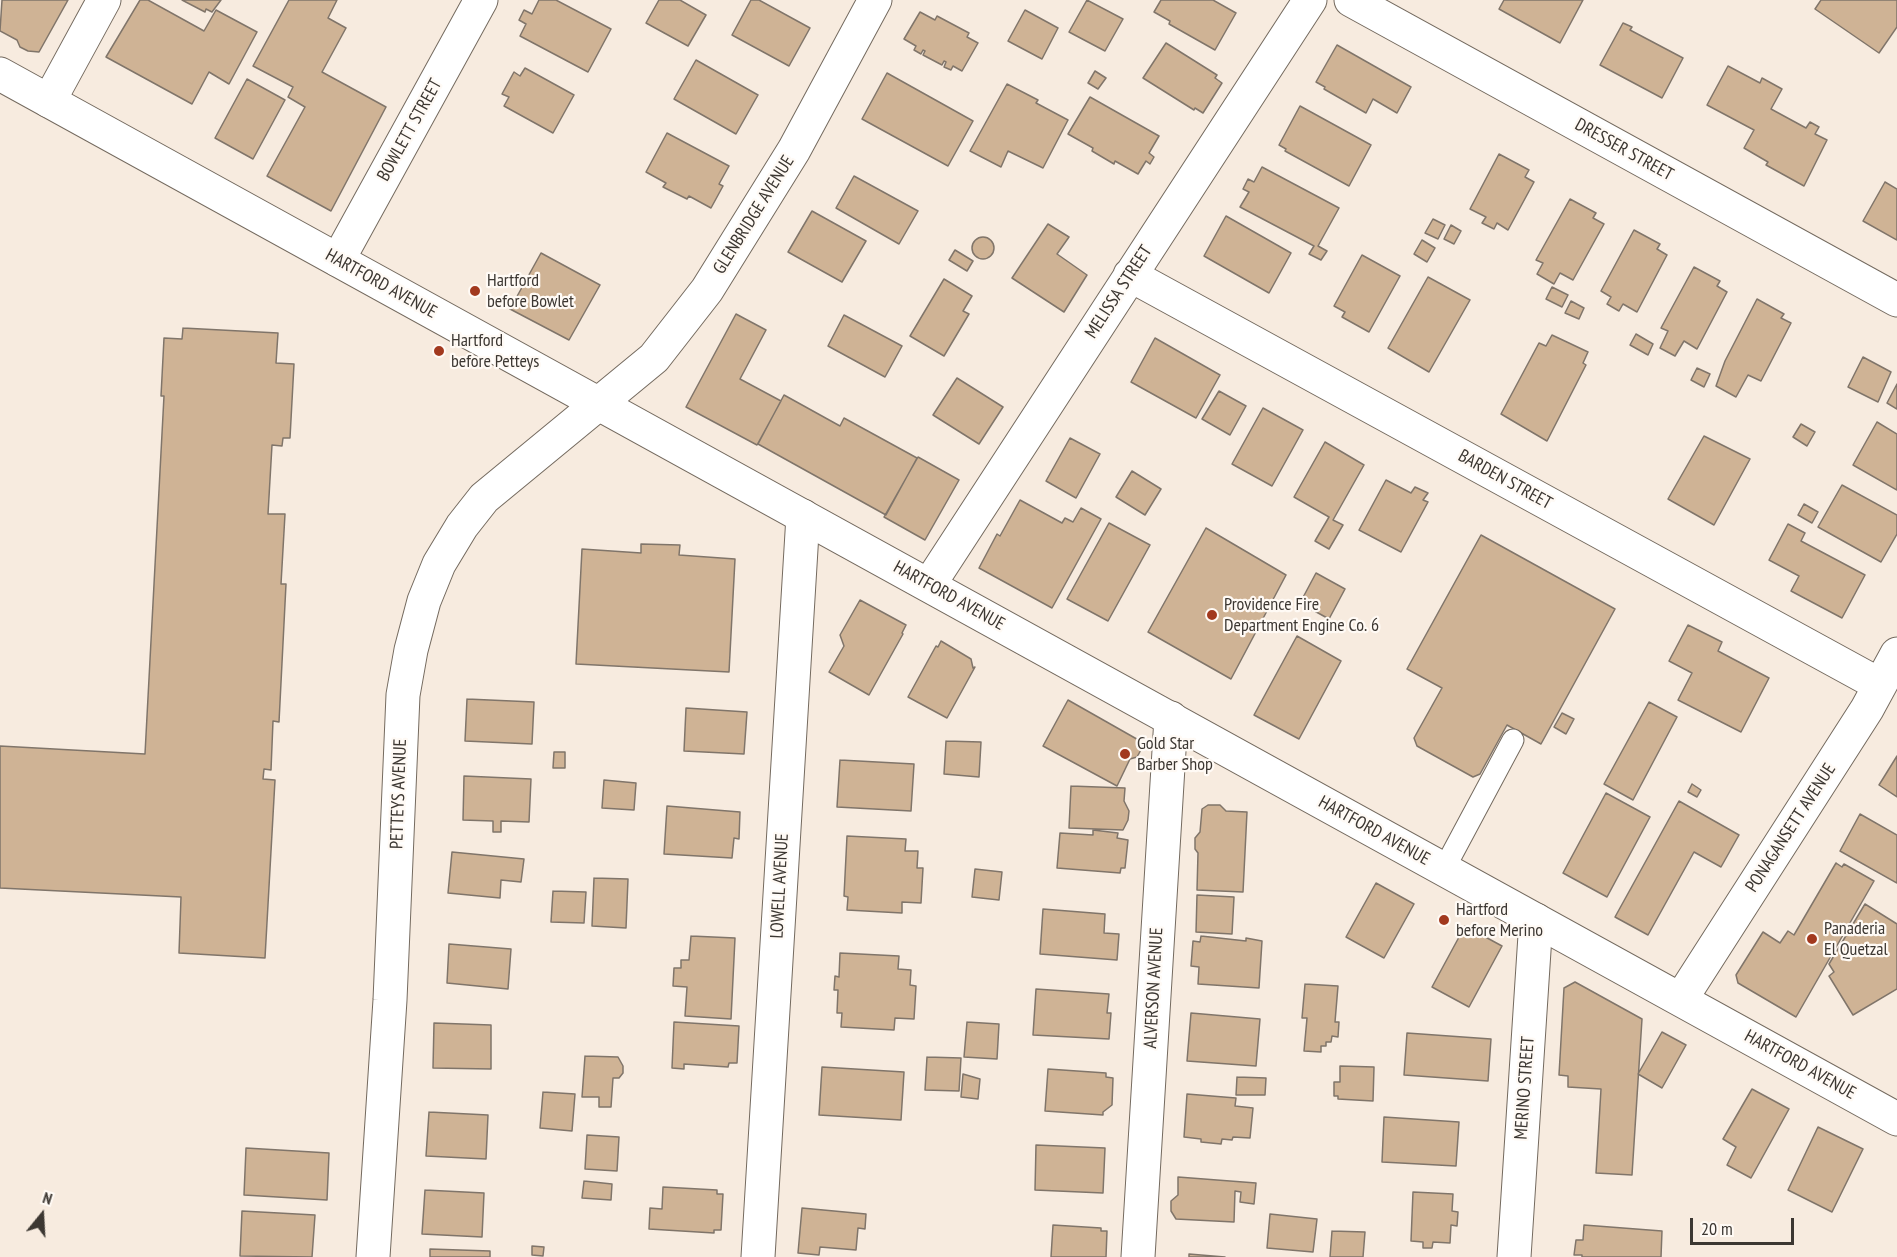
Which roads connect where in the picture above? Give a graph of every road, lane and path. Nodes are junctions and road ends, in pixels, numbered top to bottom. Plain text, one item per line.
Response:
1 (104, 0) edge
2 (481, 0) edge
3 (875, 0) edge
4 (1310, 0) edge
5 (1351, 0) edge
6 (0, 74) edge
7 (49, 101) junction
8 (338, 260) junction
9 (1130, 275) junction
10 (1897, 300) edge
11 (598, 403) junction
12 (803, 516) junction
13 (929, 585) junction
14 (1897, 654) edge
15 (1880, 685) junction
16 (1171, 718) junction
17 (1513, 740) dead end
18 (1444, 869) junction
19 (1536, 920) junction
20 (1681, 999) junction
21 (1897, 1119) edge
22 (373, 1257) edge
23 (758, 1257) edge
24 (1138, 1257) edge
25 (1514, 1257) edge

1 - 7 street
2 - 8 street, BOWLETT STREET
3 - 11 street, GLENBRIDGE AVENUE
4 - 9 street, MELISSA STREET
5 - 10 street, DRESSER STREET
6 - 7 street, HARTFORD AVENUE
7 - 8 street, HARTFORD AVENUE
8 - 11 street, HARTFORD AVENUE
9 - 13 street, MELISSA STREET
9 - 15 street, BARDEN STREET
11 - 12 street, HARTFORD AVENUE
11 - 22 street, PETTEYS AVENUE
12 - 13 street, HARTFORD AVENUE
12 - 23 street, LOWELL AVENUE
13 - 16 street, HARTFORD AVENUE
14 - 15 street, PONAGANSETT AVENUE
15 - 20 street, PONAGANSETT AVENUE
16 - 18 street, HARTFORD AVENUE
16 - 24 street, ALVERSON AVENUE
17 - 18 lane
18 - 19 street, HARTFORD AVENUE
19 - 20 street, HARTFORD AVENUE
19 - 25 street, MERINO STREET
20 - 21 street, HARTFORD AVENUE

